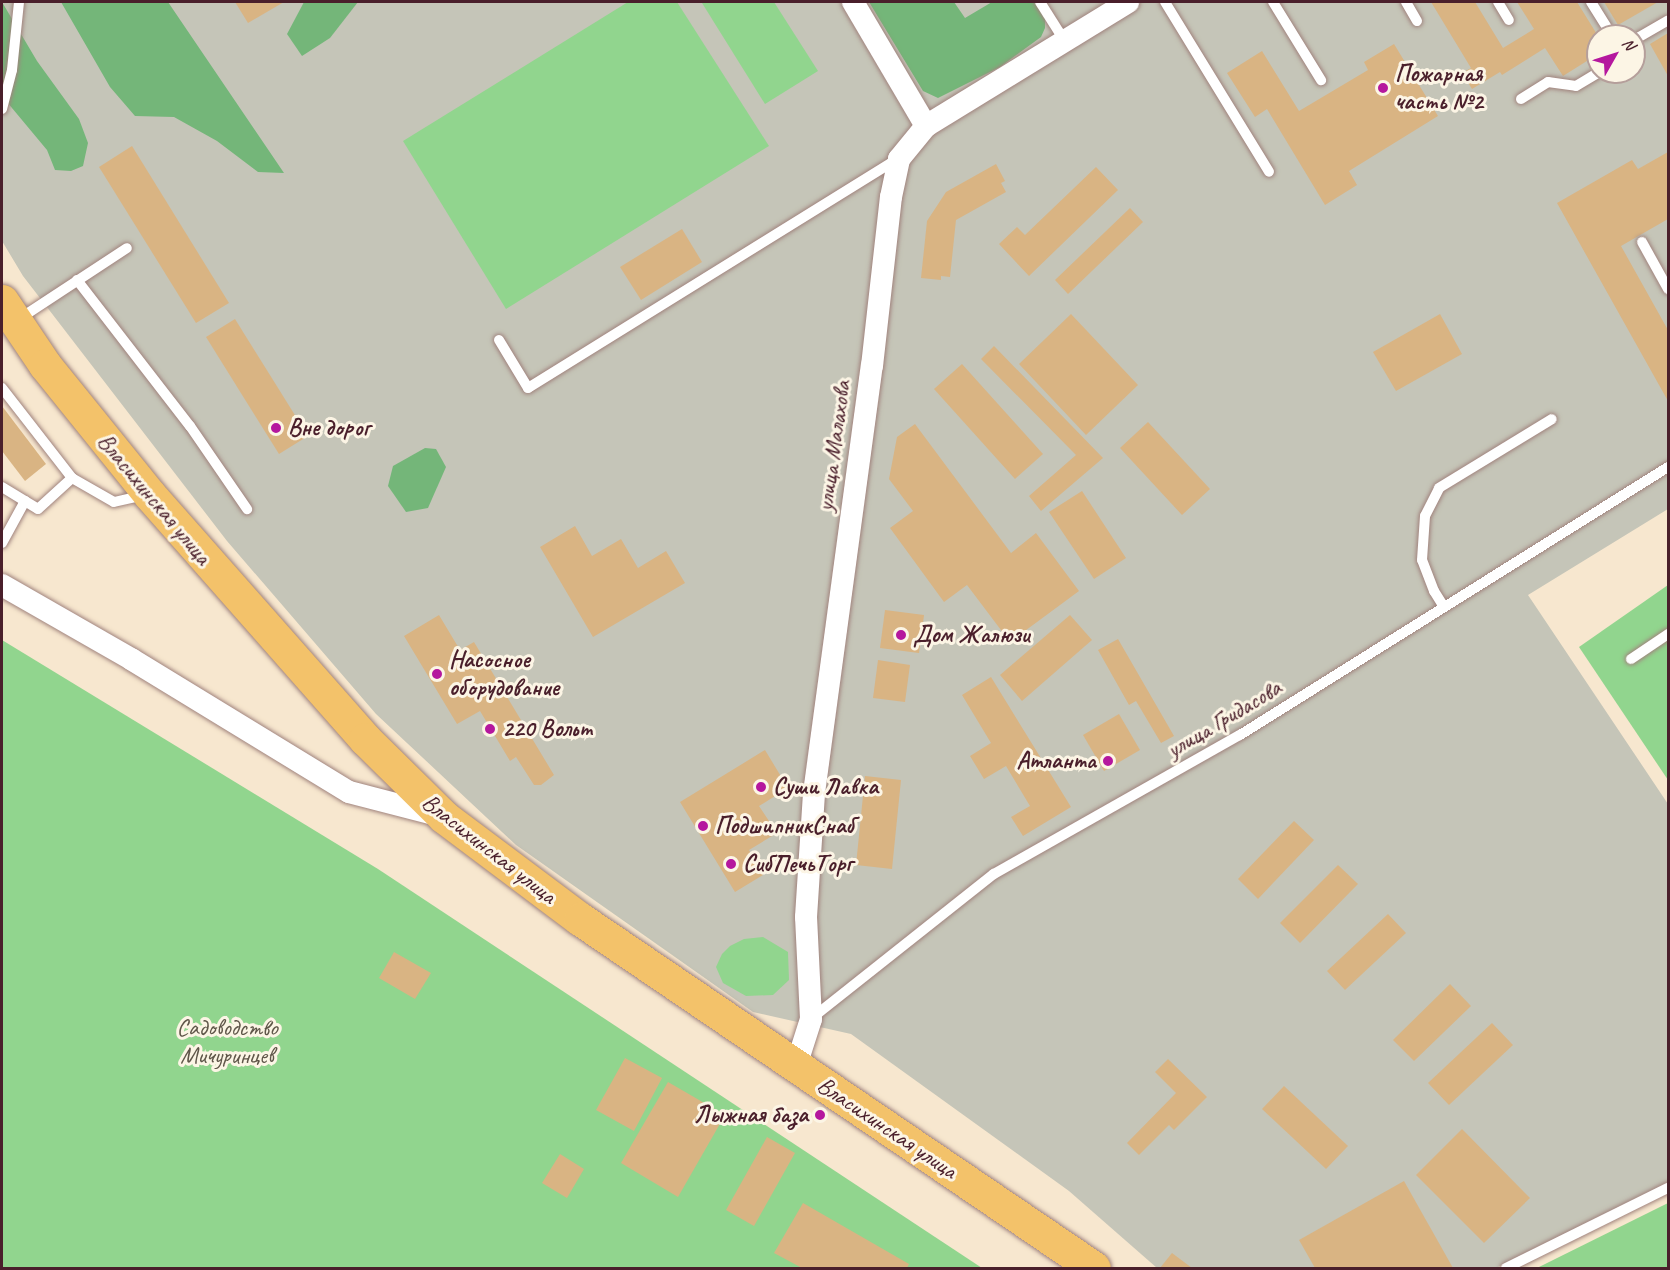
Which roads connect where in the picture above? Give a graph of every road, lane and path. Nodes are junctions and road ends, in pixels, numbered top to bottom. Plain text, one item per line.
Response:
1 (19, 2) edge
2 (853, 2) edge
3 (1040, 2) edge
4 (1128, 2) edge
5 (1165, 2) edge
6 (1274, 2) edge
7 (1406, 2) edge
8 (1498, 2) edge
9 (1591, 2) edge
10 (1509, 20) dead end
11 (1668, 20) edge
12 (1417, 21) dead end
13 (1605, 24) edge
14 (1646, 33) edge
15 (1064, 40) junction
16 (1321, 80) dead end
17 (1586, 80) edge
18 (1521, 99) dead end
19 (2, 110) edge
20 (926, 126) junction
21 (898, 159) junction
22 (1269, 172) dead end
23 (1642, 242) dead end
24 (127, 248) dead end
25 (77, 280) junction
26 (1668, 289) edge
27 (9, 311) edge
28 (499, 340) dead end
29 (2, 388) edge
30 (1552, 418) dead end
31 (1668, 467) edge
32 (72, 478) junction
33 (2, 487) edge
34 (149, 494) junction
35 (25, 501) junction
36 (247, 509) dead end
37 (2, 543) edge
38 (2, 585) edge
39 (1444, 607) junction
40 (1668, 634) edge
41 (1630, 659) dead end
42 (444, 817) junction
43 (811, 1019) junction
44 (795, 1066) junction
45 (1668, 1188) edge
46 (1094, 1269) edge
47 (1506, 1269) edge

1 - 19 lane
2 - 20 street
3 - 15 lane
4 - 15 street, улица Малахова
5 - 22 lane
6 - 16 lane
7 - 12 lane
8 - 10 lane
9 - 13 lane
11 - 14 lane
15 - 20 street, улица Малахова
17 - 18 lane
20 - 21 street, улица Малахова
21 - 28 lane
21 - 43 street, улица Малахова
23 - 26 lane
24 - 25 lane
25 - 27 lane
25 - 36 lane
27 - 34 highway, Власихинская улица
29 - 32 lane
30 - 39 lane
31 - 39 lane, улица Гридасова
32 - 34 lane
32 - 35 lane
33 - 35 lane
34 - 42 highway, Власихинская улица
35 - 37 lane
38 - 42 street
39 - 43 lane, улица Гридасова
40 - 41 lane
42 - 44 highway, Власихинская улица
43 - 44 street
44 - 46 highway, Власихинская улица
45 - 47 lane

